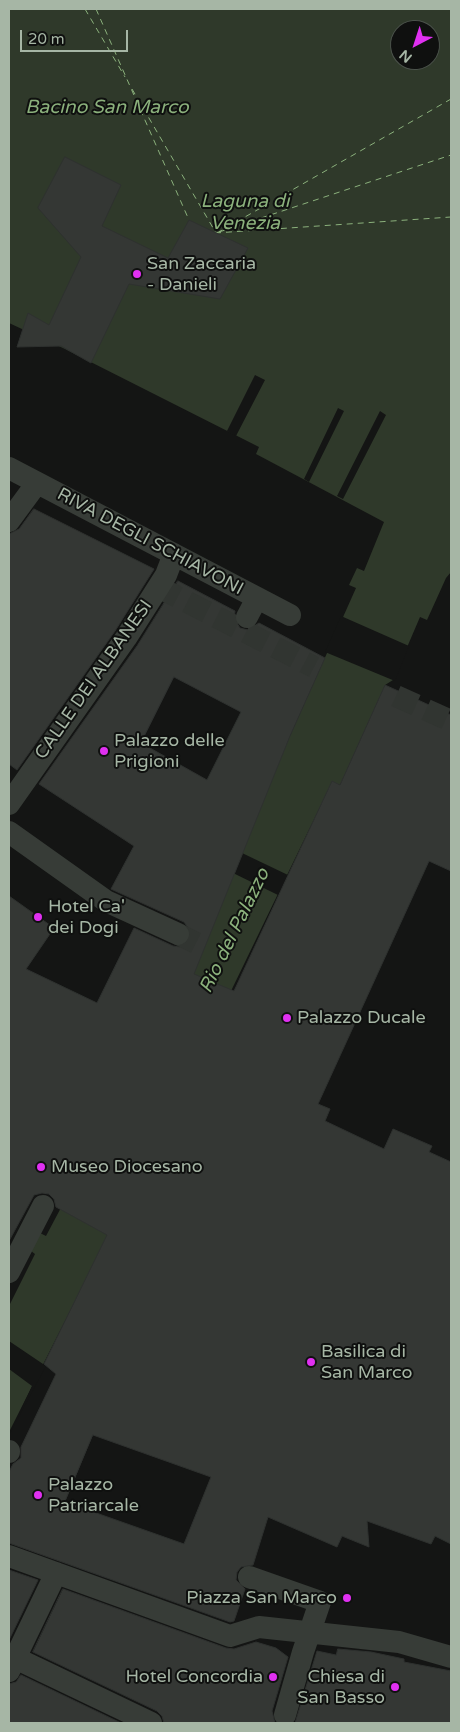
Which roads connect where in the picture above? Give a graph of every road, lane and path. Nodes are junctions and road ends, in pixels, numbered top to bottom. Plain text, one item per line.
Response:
1 (9, 468) edge
2 (37, 483) junction
3 (9, 521) edge
4 (174, 554) junction
5 (290, 615) dead end
6 (9, 804) edge
7 (9, 832) edge
8 (178, 934) tunnel mouth
9 (43, 1206) dead end
10 (9, 1272) edge
11 (9, 1556) edge
12 (56, 1573) junction
13 (249, 1577) dead end
14 (309, 1632) junction
15 (451, 1657) edge
16 (11, 1662) edge
17 (285, 1715) dead end
18 (151, 1723) edge

1 - 2 street, RIVA DEGLI SCHIAVONI
2 - 3 street
2 - 4 street, RIVA DEGLI SCHIAVONI
4 - 5 street, RIVA DEGLI SCHIAVONI
4 - 6 street, CALLE DEI ALBANESI
7 - 8 street
9 - 10 street
11 - 12 street
12 - 14 street
12 - 16 street
13 - 14 street
14 - 15 street
14 - 17 street
16 - 18 street

